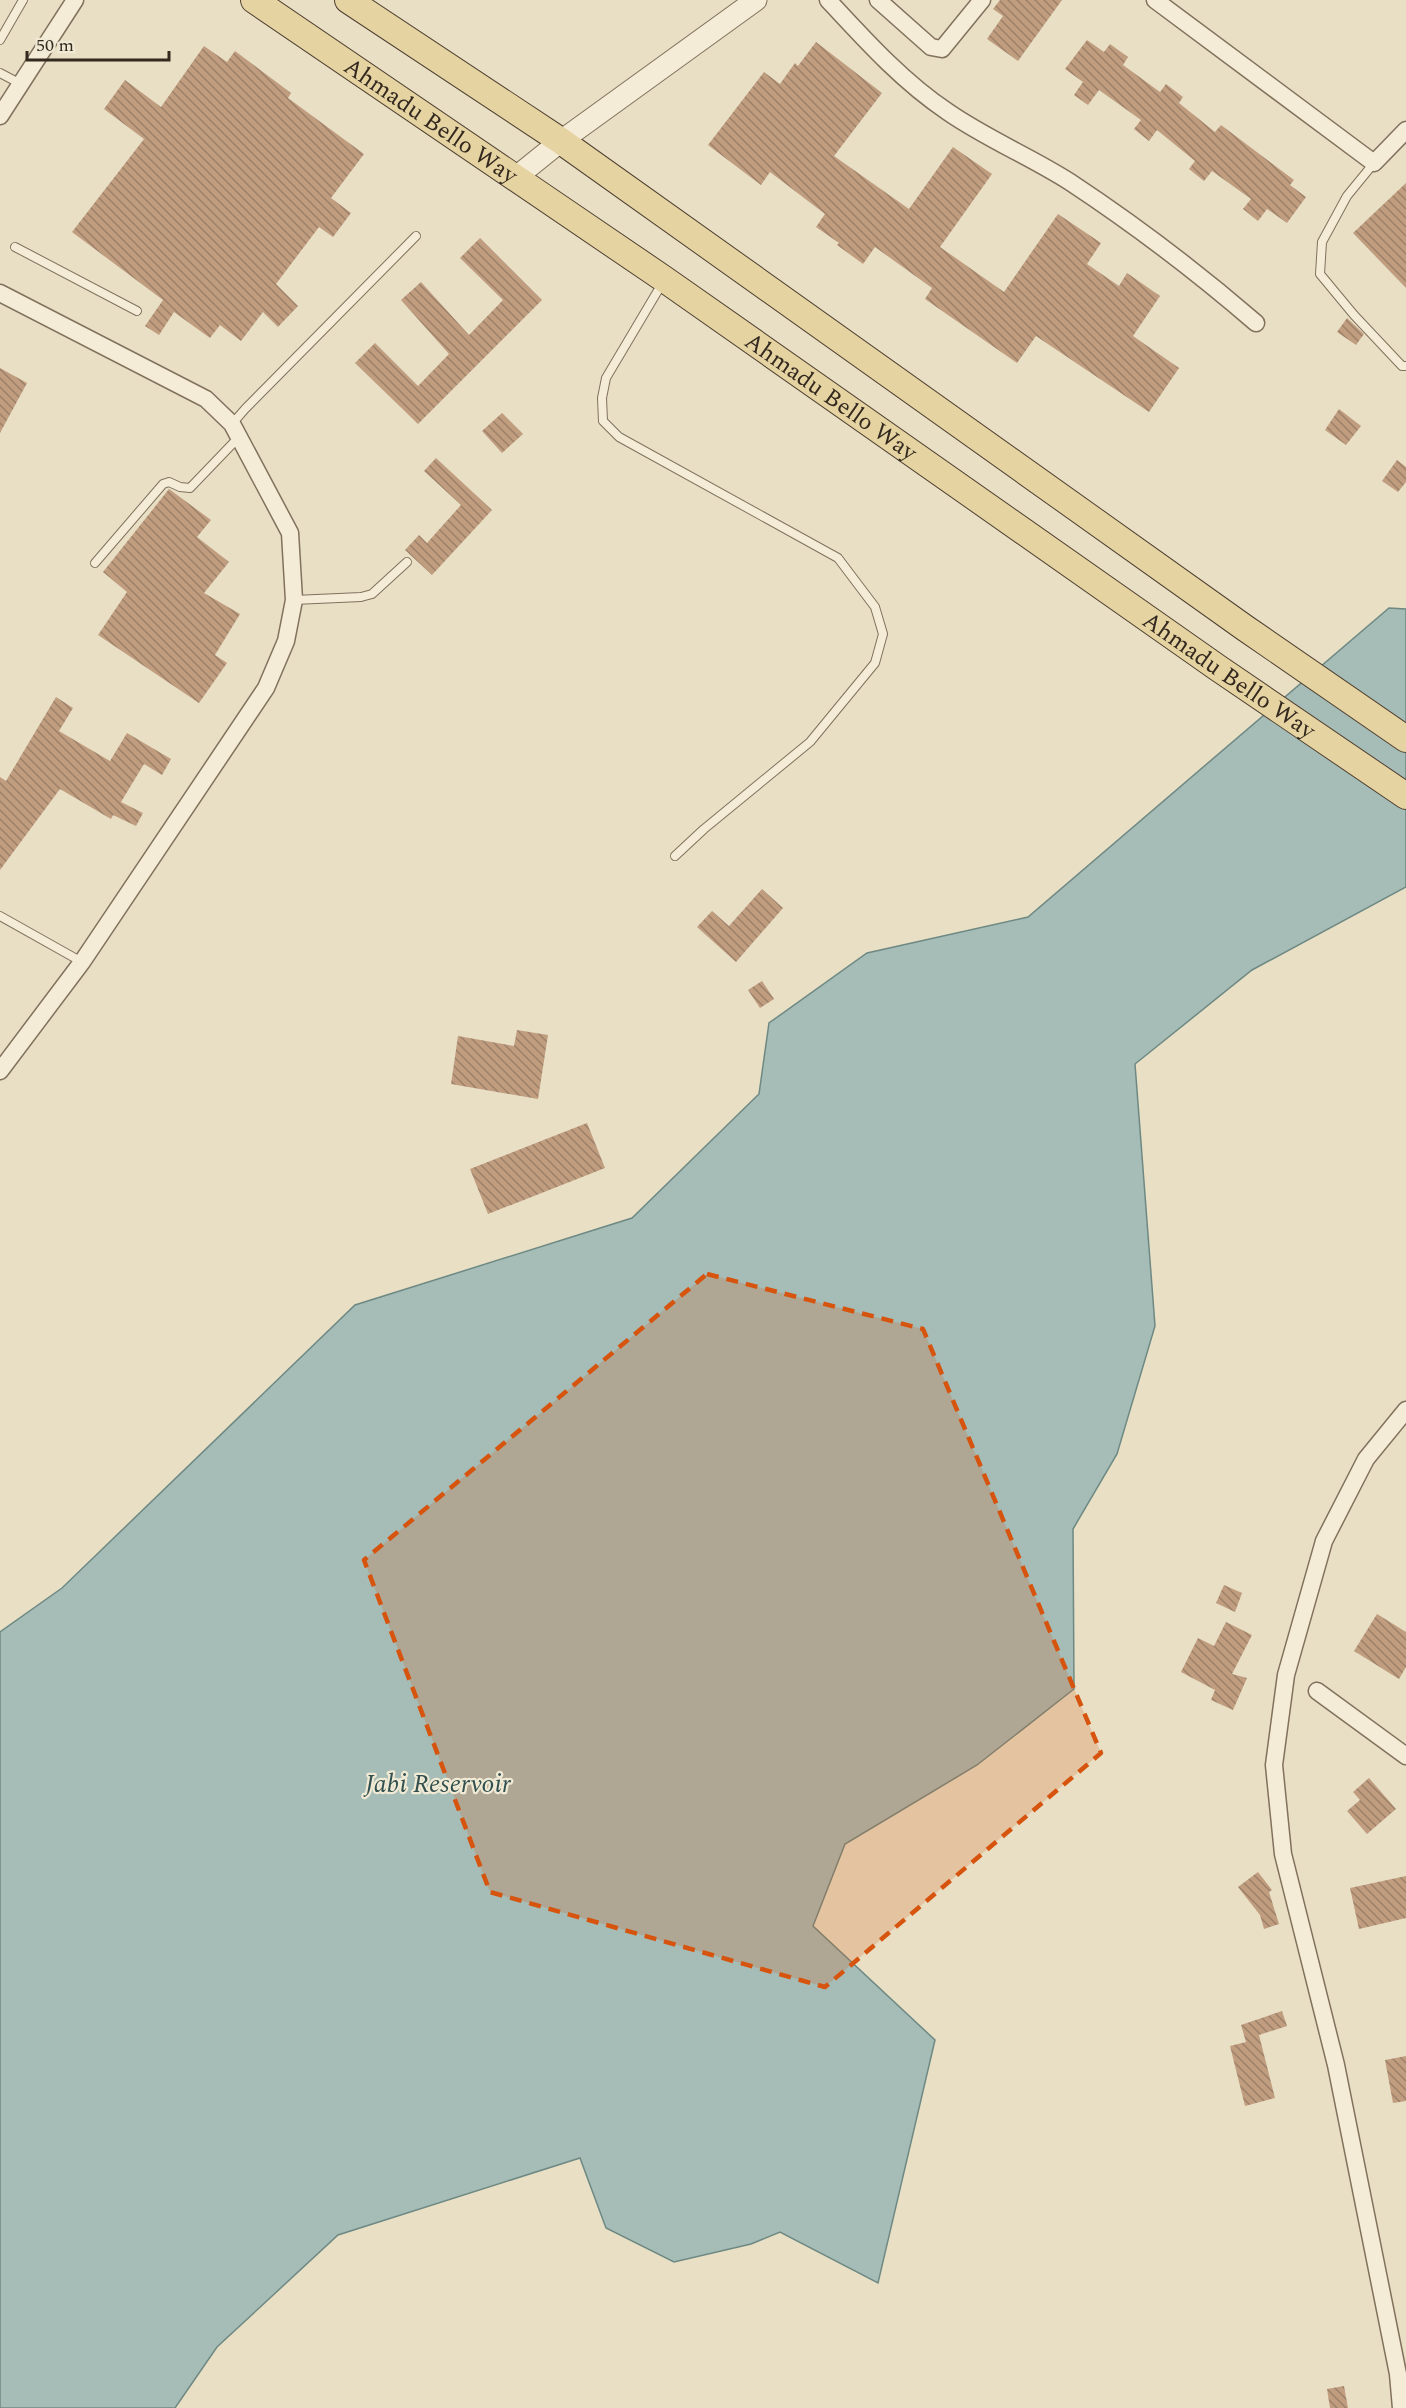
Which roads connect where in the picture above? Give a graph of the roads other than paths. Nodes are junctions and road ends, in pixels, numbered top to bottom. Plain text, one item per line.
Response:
1 (23, 0) edge
2 (75, 0) edge
3 (254, 0) edge
4 (348, 0) edge
5 (756, 0) edge
6 (828, 0) edge
7 (878, 0) edge
8 (982, 0) edge
9 (1155, 0) edge
10 (0, 40) edge
11 (0, 73) edge
12 (21, 84) junction
13 (0, 116) edge
14 (1406, 130) edge
15 (561, 141) junction
16 (1374, 162) junction
17 (515, 178) junction
18 (416, 236) dead end
19 (15, 247) dead end
20 (664, 279) junction
21 (0, 293) edge
22 (137, 311) dead end
23 (1256, 323) dead end
24 (1406, 366) edge
25 (236, 431) junction
26 (407, 562) dead end
27 (95, 563) dead end
28 (294, 600) junction
29 (1406, 739) edge
30 (1406, 796) edge
31 (675, 856) dead end
32 (0, 916) edge
33 (82, 962) junction
34 (0, 1071) edge
35 (1406, 1410) edge
36 (1317, 1691) dead end
37 (1406, 1756) edge
38 (1401, 2408) edge

1 - 10 lane
2 - 12 street
3 - 17 main road, Ahmadu Bello Way
4 - 15 main road, Ahmadu Bello Way
5 - 15 street
6 - 23 street
7 - 8 street
9 - 16 street
11 - 12 lane
12 - 13 street
14 - 16 street
15 - 17 street
15 - 29 main road, Ahmadu Bello Way
16 - 24 lane
17 - 20 main road, Ahmadu Bello Way
18 - 25 lane
19 - 22 lane
20 - 30 main road, Ahmadu Bello Way
20 - 31 lane
21 - 25 street
25 - 27 lane
25 - 28 street
26 - 28 lane
28 - 33 street
32 - 33 lane
33 - 34 street
35 - 38 street
36 - 37 street

